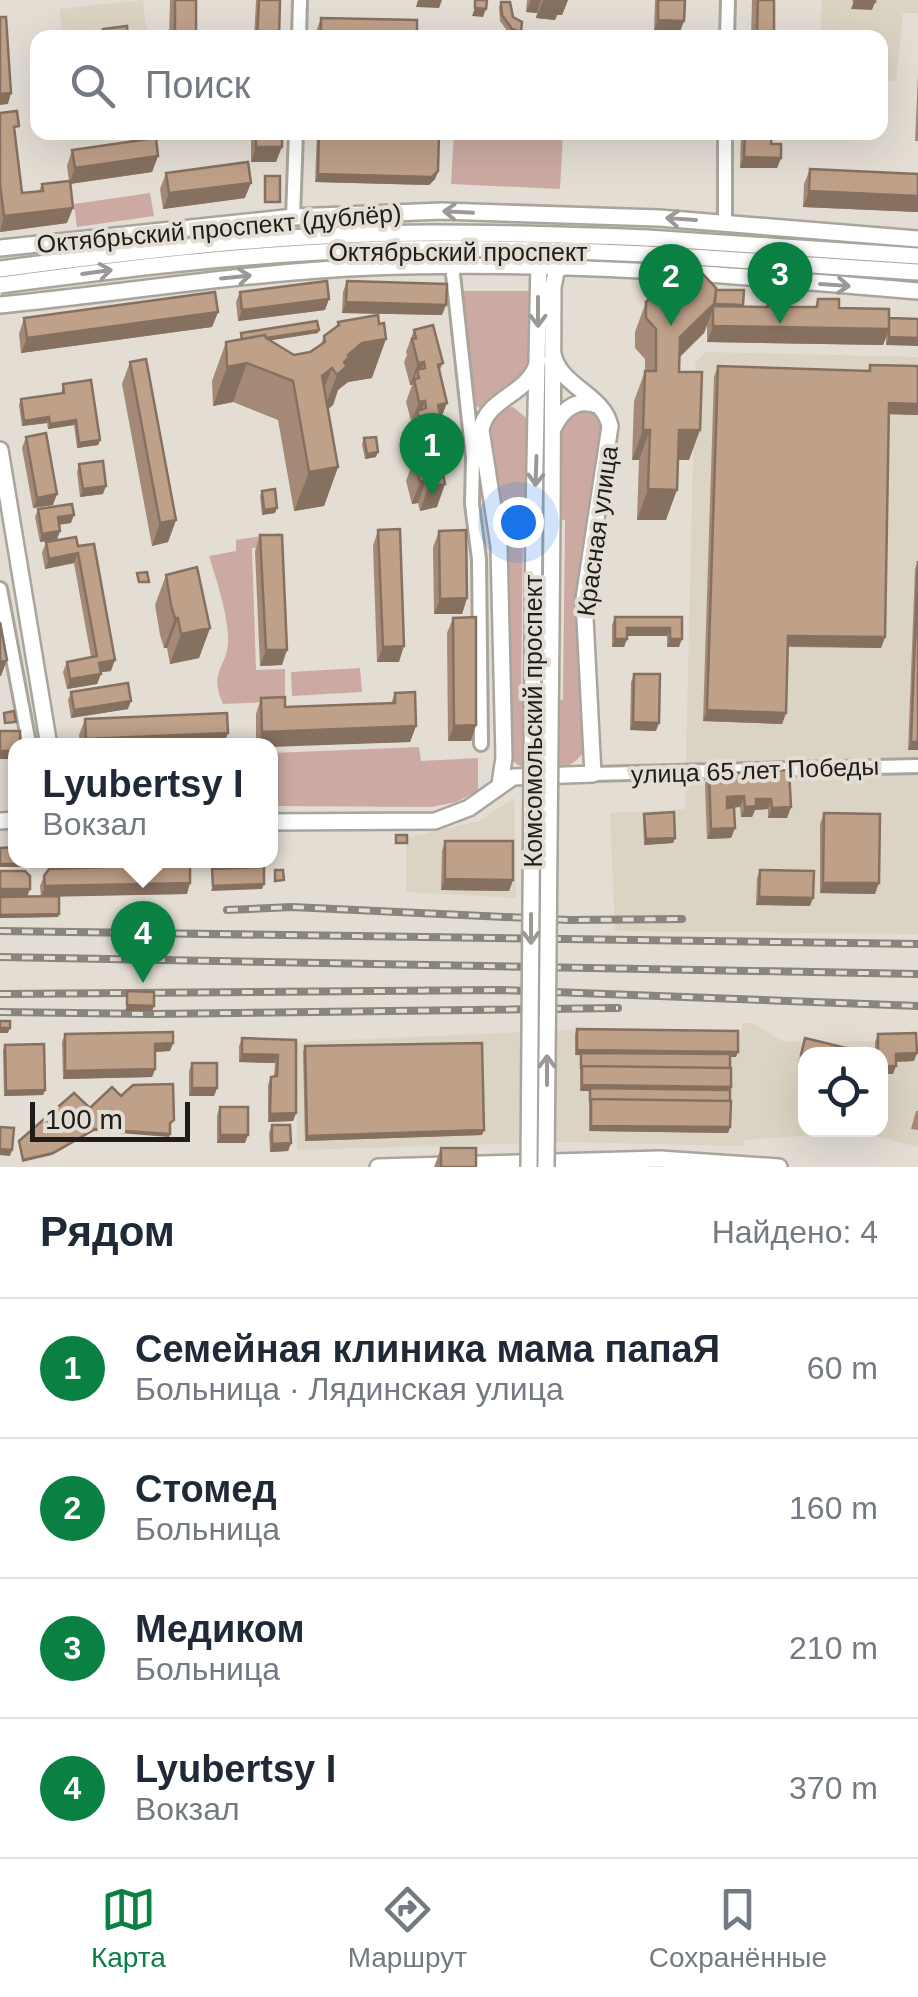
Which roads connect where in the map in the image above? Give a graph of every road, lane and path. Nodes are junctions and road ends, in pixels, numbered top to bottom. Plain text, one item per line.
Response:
1 (300, 0) edge
2 (728, 0) edge
3 (299, 30) edge
4 (727, 30) edge
5 (296, 140) edge
6 (725, 140) edge
7 (543, 215) junction
8 (294, 217) junction
9 (724, 222) junction
10 (918, 239) edge
11 (646, 246) junction
12 (0, 248) edge
13 (918, 256) edge
14 (452, 264) junction
15 (538, 266) junction
16 (563, 266) junction
17 (0, 270) edge
18 (297, 271) junction
19 (918, 272) edge
20 (0, 285) edge
21 (918, 291) edge
22 (0, 305) edge
23 (546, 357) junction
24 (499, 402) junction
25 (602, 409) junction
26 (545, 430) junction
27 (0, 450) edge
28 (0, 514) edge
29 (0, 589) edge
30 (33, 738) edge
31 (33, 738) edge
32 (48, 738) edge
33 (481, 744) dead end
34 (918, 766) edge
35 (593, 774) junction
36 (500, 784) junction
37 (278, 822) edge
38 (625, 1163) edge
39 (485, 1165) edge
40 (378, 1167) edge
41 (529, 1167) edge
42 (546, 1167) edge
43 (778, 1167) edge

1 - 3 street
2 - 4 street
5 - 8 street
6 - 9 street
7 -> 8 main road, Октябрьский проспект (дублёр)
9 -> 7 main road, Октябрьский проспект (дублёр)
7 - 15 main road, Комсомольский проспект
8 - 12 main road, Октябрьский проспект (дублёр)
8 - 18 street
9 - 10 main road, Октябрьский проспект (дублёр)
11 - 13 main road, Октябрьский проспект
11 - 17 main road, Октябрьский проспект, bridge
11 - 19 main road, Октябрьский проспект
20 -> 11 main road, Октябрьский проспект, bridge
14 - 15 main road, Октябрьский проспект (дублёр)
14 - 18 main road, Октябрьский проспект (дублёр)
14 - 33 street
15 - 16 main road, Октябрьский проспект (дублёр)
15 -> 23 main road, Комсомольский проспект
16 -> 21 main road, Октябрьский проспект (дублёр)
16 - 23 main road, Комсомольский проспект
22 -> 18 main road, Октябрьский проспект (дублёр)
23 - 24 main road
23 - 25 main road
23 - 26 main road, Комсомольский проспект
24 - 26 main road
24 - 36 main road
25 - 26 main road
25 - 35 main road, Красная улица
26 -> 41 main road, Комсомольский проспект, bridge
42 -> 26 main road, Комсомольский проспект, bridge
27 - 32 main road
28 - 30 main road
29 - 31 street
34 - 35 street, улица 65 лет Победы
35 - 36 main road
36 - 37 main road
38 - 39 main road
38 - 43 main road
39 - 40 main road

